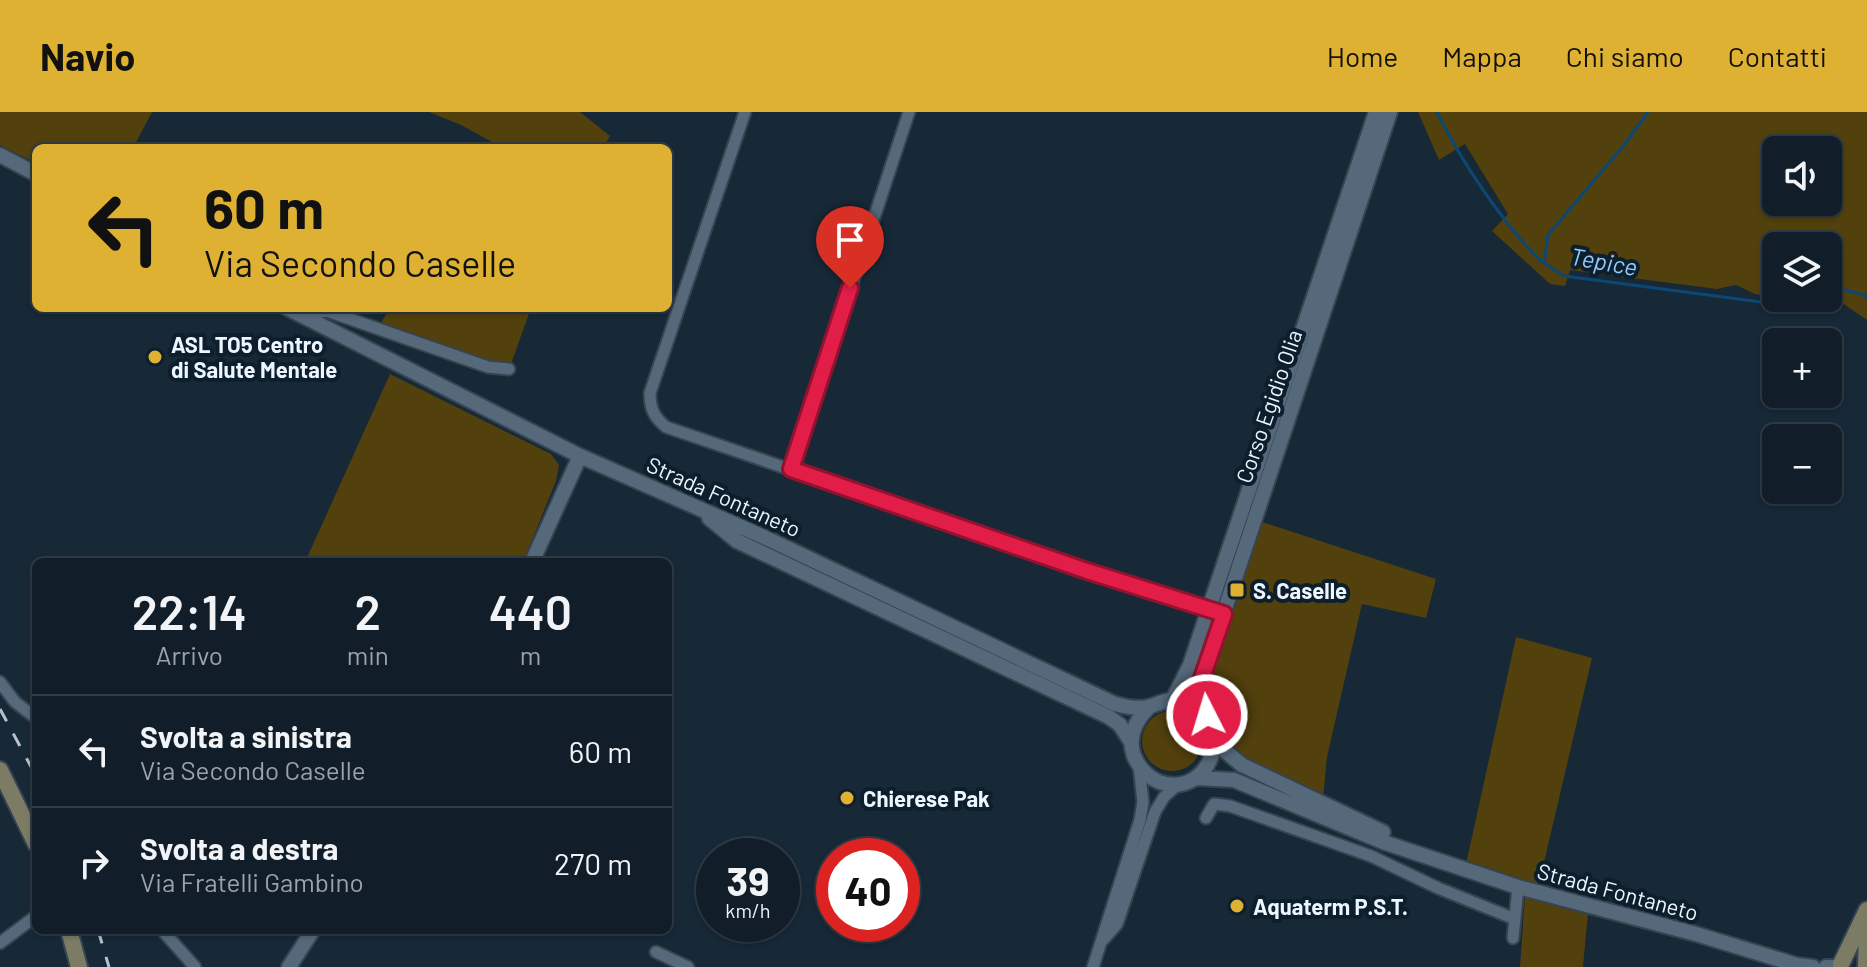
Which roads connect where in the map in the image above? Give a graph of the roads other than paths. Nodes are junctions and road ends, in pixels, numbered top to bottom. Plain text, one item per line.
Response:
1 (745, 112) edge
2 (909, 112) edge
3 (1390, 112) edge
4 (1371, 116) edge
5 (0, 155) edge
6 (32, 172) edge
7 (296, 312) edge
8 (330, 312) edge
9 (509, 369) dead end
10 (580, 456) junction
11 (791, 469) junction
12 (701, 509) junction
13 (534, 558) edge
14 (1208, 609) junction
15 (1224, 614) junction
16 (0, 682) edge
17 (1173, 699) junction
18 (1149, 707) junction
19 (32, 715) edge
20 (1207, 715) junction
21 (1215, 732) junction
22 (1131, 742) junction
23 (1139, 766) junction
24 (0, 770) edge
25 (1197, 778) junction
26 (1178, 784) junction
27 (1206, 818) dead end
28 (32, 836) edge
29 (1429, 857) junction
30 (1518, 887) junction
31 (1867, 910) edge
32 (32, 919) edge
33 (1515, 919) junction
34 (1867, 931) edge
35 (70, 934) edge
36 (166, 934) edge
37 (310, 934) edge
38 (1513, 938) dead end
39 (0, 943) edge
40 (1100, 943) junction
41 (656, 952) dead end
42 (1798, 966) edge
43 (1834, 966) edge
44 (79, 967) edge
45 (195, 967) edge
46 (289, 967) edge
47 (688, 967) edge
48 (1093, 967) edge
49 (1813, 967) edge
50 (1865, 967) edge

1 - 11 street
2 - 11 street
3 - 15 street, Corso Egidio Olia
4 - 14 street, Corso Egidio Olia
5 - 6 street
7 - 10 street, Strada Fontaneto
8 - 9 street
10 - 12 street, Strada Fontaneto
10 - 13 street
11 - 14 street
12 - 18 street, Strada Fontaneto
12 - 22 street
14 - 15 street
14 - 17 street, Corso Egidio Olia
15 - 20 street, Corso Egidio Olia
16 - 19 street
17 - 18 street, Strada Fontaneto
17 - 20 street
18 - 22 street
20 - 21 street
21 - 25 street
21 - 29 street
22 - 23 street
23 - 26 street
23 - 40 street
24 - 28 main road
25 - 26 street
25 - 29 street
26 - 40 street
27 - 33 street
29 - 30 street, Strada Fontaneto
30 - 33 street
30 - 42 street, Strada Fontaneto
31 - 43 main road
32 - 39 street
33 - 38 street
34 - 50 main road
35 - 44 main road
36 - 45 street
37 - 46 street
40 - 48 street
41 - 47 street
42 - 49 street, Strada Fontaneto
43 - 50 main road

